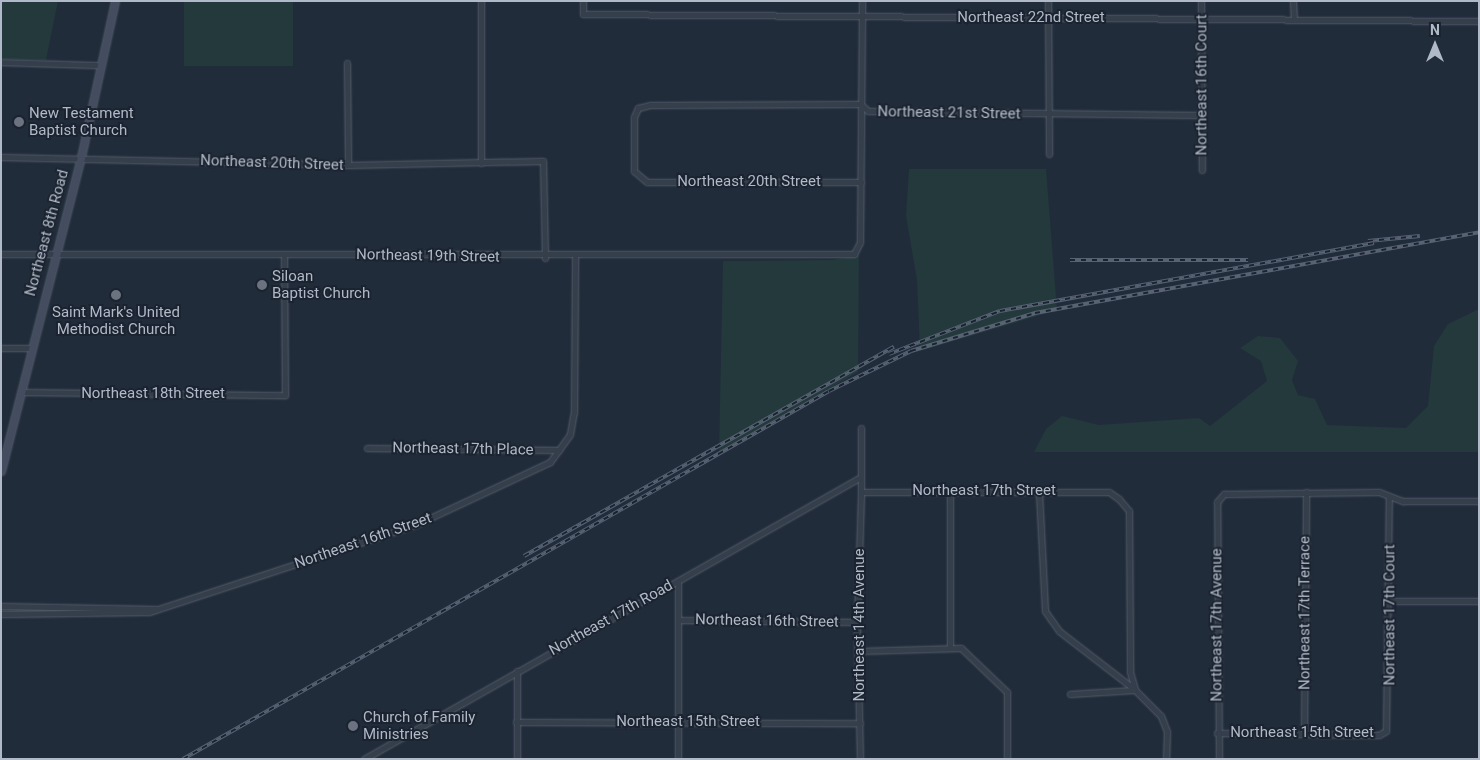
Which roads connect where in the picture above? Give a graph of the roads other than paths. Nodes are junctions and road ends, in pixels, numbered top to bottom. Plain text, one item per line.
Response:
1 (115, 1) edge
2 (481, 1) edge
3 (583, 1) edge
4 (862, 1) edge
5 (1048, 1) edge
6 (1201, 1) edge
7 (1294, 1) edge
8 (862, 17) junction
9 (1048, 18) junction
10 (1201, 18) junction
11 (1294, 18) junction
12 (1479, 21) edge
13 (1, 62) edge
14 (347, 63) dead end
15 (99, 64) junction
16 (860, 104) junction
17 (1050, 115) junction
18 (1202, 115) junction
19 (1049, 154) dead end
20 (1, 158) edge
21 (81, 158) junction
22 (480, 163) junction
23 (348, 165) junction
24 (1202, 170) dead end
25 (638, 178) joint
26 (861, 182) junction
27 (1, 254) edge
28 (54, 255) junction
29 (284, 255) junction
30 (545, 258) junction
31 (575, 258) junction
32 (1, 348) edge
33 (32, 348) junction
34 (21, 392) junction
35 (861, 428) dead end
36 (5, 442) edge
37 (367, 448) dead end
38 (559, 450) junction
39 (1, 471) edge
40 (859, 478) junction
41 (861, 492) junction
42 (950, 492) junction
43 (1039, 492) junction
44 (1306, 492) junction
45 (1389, 498) junction
46 (1479, 501) edge
47 (678, 581) junction
48 (1390, 601) junction
49 (1479, 601) edge
50 (1, 606) edge
51 (12, 606) junction
52 (36, 607) junction
53 (88, 607) junction
54 (116, 608) junction
55 (156, 609) junction
56 (1, 614) edge
57 (12, 614) junction
58 (36, 614) junction
59 (87, 615) junction
60 (116, 615) junction
61 (678, 620) junction
62 (857, 622) junction
63 (950, 646) junction
64 (858, 651) junction
65 (517, 671) junction
66 (1135, 690) junction
67 (1070, 694) dead end
68 (516, 722) junction
69 (677, 722) junction
70 (860, 723) junction
71 (1386, 731) joint
72 (1218, 733) junction
73 (1304, 734) junction
74 (364, 759) edge
75 (517, 759) edge
76 (678, 759) edge
77 (860, 759) edge
78 (1007, 759) edge
79 (1166, 759) edge
80 (1219, 759) edge

1 - 15 main road, Northeast 8th Road
2 - 22 street
3 - 8 street, Northeast 22nd Street
4 - 8 street
5 - 9 street
6 - 10 street, Northeast 16th Court
7 - 11 street
8 - 9 street, Northeast 22nd Street
8 - 16 street
9 - 10 street, Northeast 22nd Street
9 - 17 street
10 - 11 street, Northeast 22nd Street
10 - 18 street, Northeast 16th Court
11 - 12 street, Northeast 22nd Street
13 - 15 street
14 - 23 street
15 - 21 main road, Northeast 8th Road
16 - 17 street, Northeast 21st Street
16 - 25 street, Northeast 21st Street
16 - 26 street
17 - 18 street, Northeast 21st Street
17 - 19 street
18 - 24 street, Northeast 16th Court
20 - 21 street, Northeast 20th Street
21 - 23 street, Northeast 20th Street
21 - 28 main road, Northeast 8th Road
22 - 23 street, Northeast 20th Street
22 - 30 street, Northeast 20th Street
25 - 26 street, Northeast 20th Street
26 - 31 street, Northeast 19th Street
27 - 28 street, Northeast 19th Street
28 - 29 street, Northeast 19th Street
28 - 33 main road, Northeast 8th Road
29 - 30 street, Northeast 19th Street
29 - 34 street, Northeast 18th Street
30 - 31 street, Northeast 19th Street
31 - 38 street
32 - 33 street
33 - 34 main road, Northeast 8th Road
34 - 36 main road, Northeast 8th Road
35 - 40 street
36 - 39 main road, Northeast 8th Road
37 - 38 street, Northeast 17th Place
38 - 55 street, Northeast 16th Street
40 - 41 street
40 - 47 street, Northeast 17th Road
41 - 42 street, Northeast 17th Street
41 - 62 street, Northeast 14th Avenue
42 - 43 street, Northeast 17th Street
42 - 63 street
43 - 66 street
43 - 66 street, Northeast 17th Street
44 - 45 street
44 - 72 street, Northeast 17th Avenue
44 - 73 street, Northeast 17th Terrace
45 - 46 street
45 - 48 street, Northeast 17th Court
47 - 61 street
47 - 65 street, Northeast 17th Road
48 - 49 street
48 - 71 street, Northeast 17th Court
50 - 51 street, Northeast 16th Street
51 - 52 street, Northeast 16th Street
51 - 57 street
52 - 53 street, Northeast 16th Street
52 - 58 street
53 - 54 street, Northeast 16th Street
53 - 59 street
54 - 55 street, Northeast 16th Street
54 - 60 street
55 - 60 street, Northeast 16th Street
56 - 57 street, Northeast 16th Street
57 - 58 street, Northeast 16th Street
58 - 59 street, Northeast 16th Street
59 - 60 street, Northeast 16th Street
61 - 62 street, Northeast 16th Street
61 - 69 street
62 - 64 street, Northeast 14th Avenue
63 - 64 street
63 - 78 street
64 - 70 street, Northeast 14th Avenue
65 - 68 street
65 - 74 street, Northeast 17th Road
66 - 67 street
66 - 79 street
68 - 69 street, Northeast 15th Street
68 - 75 street
69 - 70 street, Northeast 15th Street
69 - 76 street
70 - 77 street, Northeast 14th Avenue
71 - 73 street, Northeast 15th Street
72 - 73 street, Northeast 15th Street
72 - 80 street, Northeast 17th Avenue

